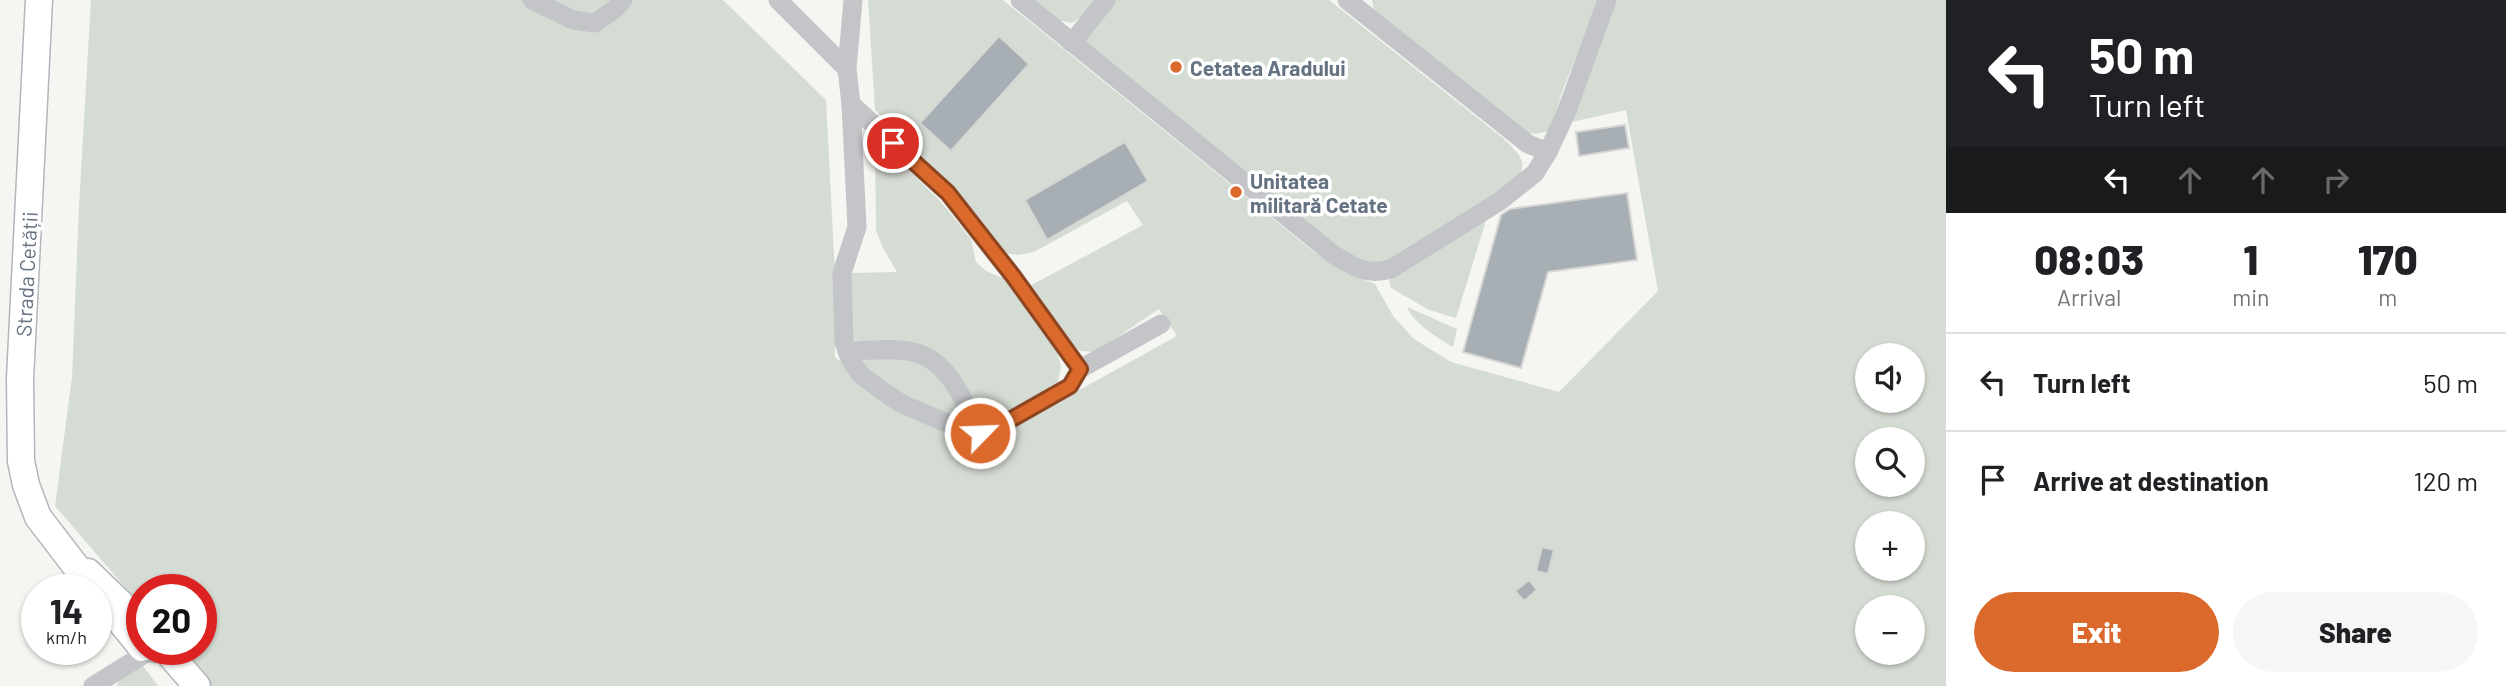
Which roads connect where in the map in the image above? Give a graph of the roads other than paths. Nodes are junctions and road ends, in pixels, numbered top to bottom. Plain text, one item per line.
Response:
1 (39, 0) edge
2 (532, 0) edge
3 (623, 0) edge
4 (778, 0) edge
5 (853, 0) edge
6 (1020, 0) edge
7 (1106, 0) edge
8 (1607, 0) edge
9 (1354, 2) edge
10 (1072, 43) junction
11 (847, 69) junction
12 (851, 104) junction
13 (1548, 152) junction
14 (1161, 324) dead end
15 (847, 351) junction
16 (1080, 369) junction
17 (980, 433) junction
18 (54, 540) junction
19 (81, 574) edge
20 (112, 610) edge
21 (126, 610) edge
22 (126, 625) edge
23 (127, 665) edge
24 (160, 665) edge
25 (169, 665) edge
26 (170, 665) edge
27 (100, 684) edge
28 (175, 686) edge
29 (189, 686) edge
30 (197, 686) edge

1 - 18 main road, Strada Cetății
2 - 3 lane
4 - 11 lane
5 - 11 lane
6 - 10 lane
7 - 10 lane
8 - 13 lane
9 - 13 lane
10 - 13 lane
11 - 12 lane
12 - 15 lane
12 - 16 lane
14 - 16 lane
15 - 17 lane
15 - 17 lane
16 - 17 lane
18 - 19 main road, Strada Cetății
18 - 21 main road, Strada Cetății
20 - 22 main road, Strada Cetății
23 - 27 lane
24 - 28 main road, Strada Cetății
25 - 30 main road, Strada Cetății
26 - 29 lane

